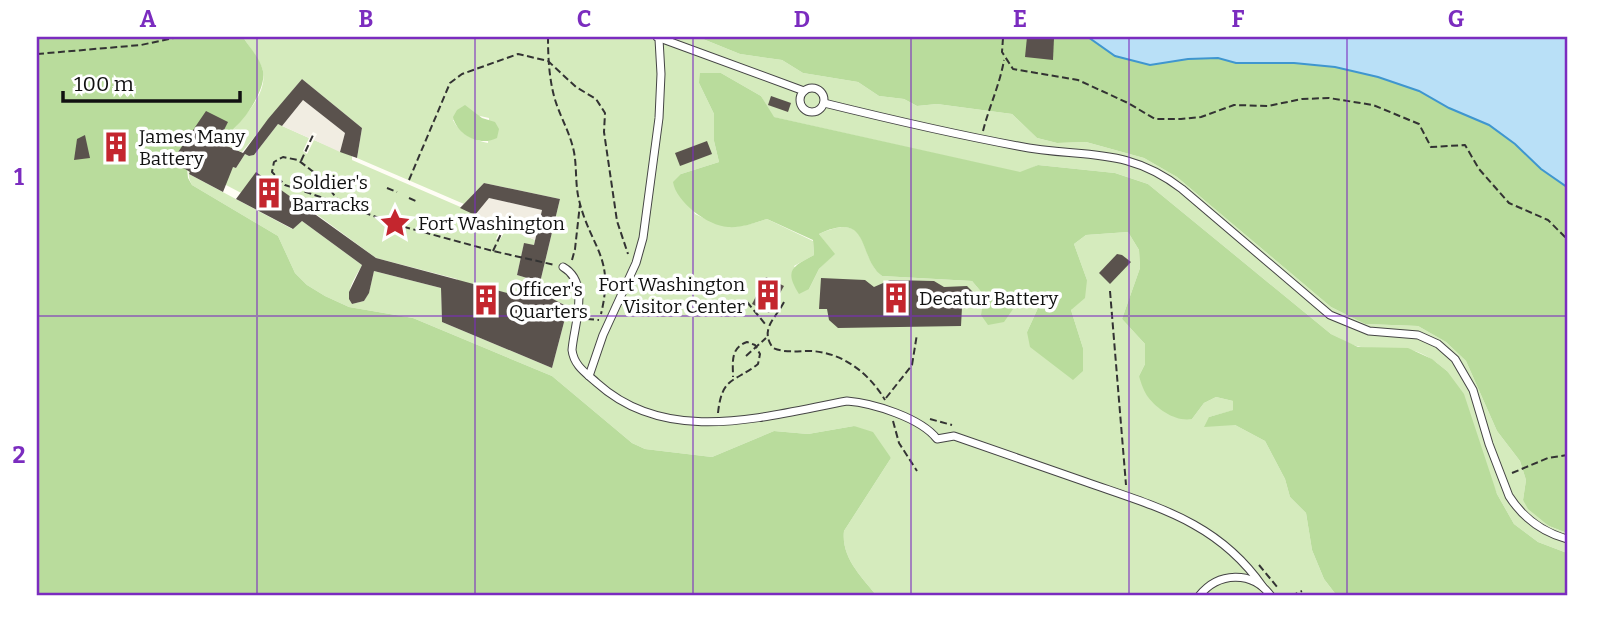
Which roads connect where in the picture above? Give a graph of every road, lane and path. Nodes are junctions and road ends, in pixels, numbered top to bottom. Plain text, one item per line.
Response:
1 (178, 37) edge
2 (548, 37) edge
3 (940, 37) edge
4 (657, 38) edge
5 (1003, 38) edge
6 (37, 54) edge
7 (1005, 58) junction
8 (548, 61) junction
9 (804, 91) junction
10 (824, 103) junction
11 (314, 133) dead end
12 (981, 139) junction
13 (301, 162) junction
14 (408, 180) dead end
15 (387, 188) dead end
16 (397, 192) dead end
17 (409, 198) dead end
18 (418, 202) dead end
19 (580, 203) junction
20 (341, 204) junction
21 (507, 221) dead end
22 (1567, 239) edge
23 (493, 251) junction
24 (546, 262) dead end
25 (566, 268) joint
26 (633, 270) junction
27 (1110, 291) dead end
28 (747, 302) dead end
29 (784, 302) dead end
30 (576, 317) junction
31 (767, 326) junction
32 (918, 334) dead end
33 (767, 337) junction
34 (755, 345) junction
35 (746, 356) dead end
36 (589, 376) junction
37 (733, 377) junction
38 (890, 412) junction
39 (717, 421) junction
40 (1567, 455) edge
41 (1520, 470) dead end
42 (917, 471) dead end
43 (1126, 485) dead end
44 (1567, 539) edge
45 (1263, 587) junction
46 (1302, 591) dead end
47 (1199, 596) edge
48 (1270, 596) edge
49 (1291, 596) edge

1 - 6 path
2 - 8 path
3 - 5 path
4 - 9 lane
4 - 26 lane
5 - 7 path
7 - 12 path
7 - 22 path
8 - 14 path
8 - 19 path
8 - 26 path
9 - 10 lane
9 - 10 lane
10 - 12 lane
11 - 13 path
12 - 44 lane
13 - 20 path
13 - 20 path
15 - 16 path
17 - 18 path
19 - 25 path
19 - 30 path
20 - 23 path
21 - 23 path
23 - 24 path
25 - 30 lane
26 - 36 lane
27 - 43 path
28 - 31 path
29 - 31 path
30 - 36 lane
31 - 33 path
32 - 33 path
33 - 34 path
34 - 35 path
34 - 37 path
34 - 37 path
36 - 39 lane
37 - 39 path
38 - 39 lane
38 - 42 path
38 - 45 lane
40 - 41 path
45 - 47 lane
45 - 48 lane
46 - 49 path

